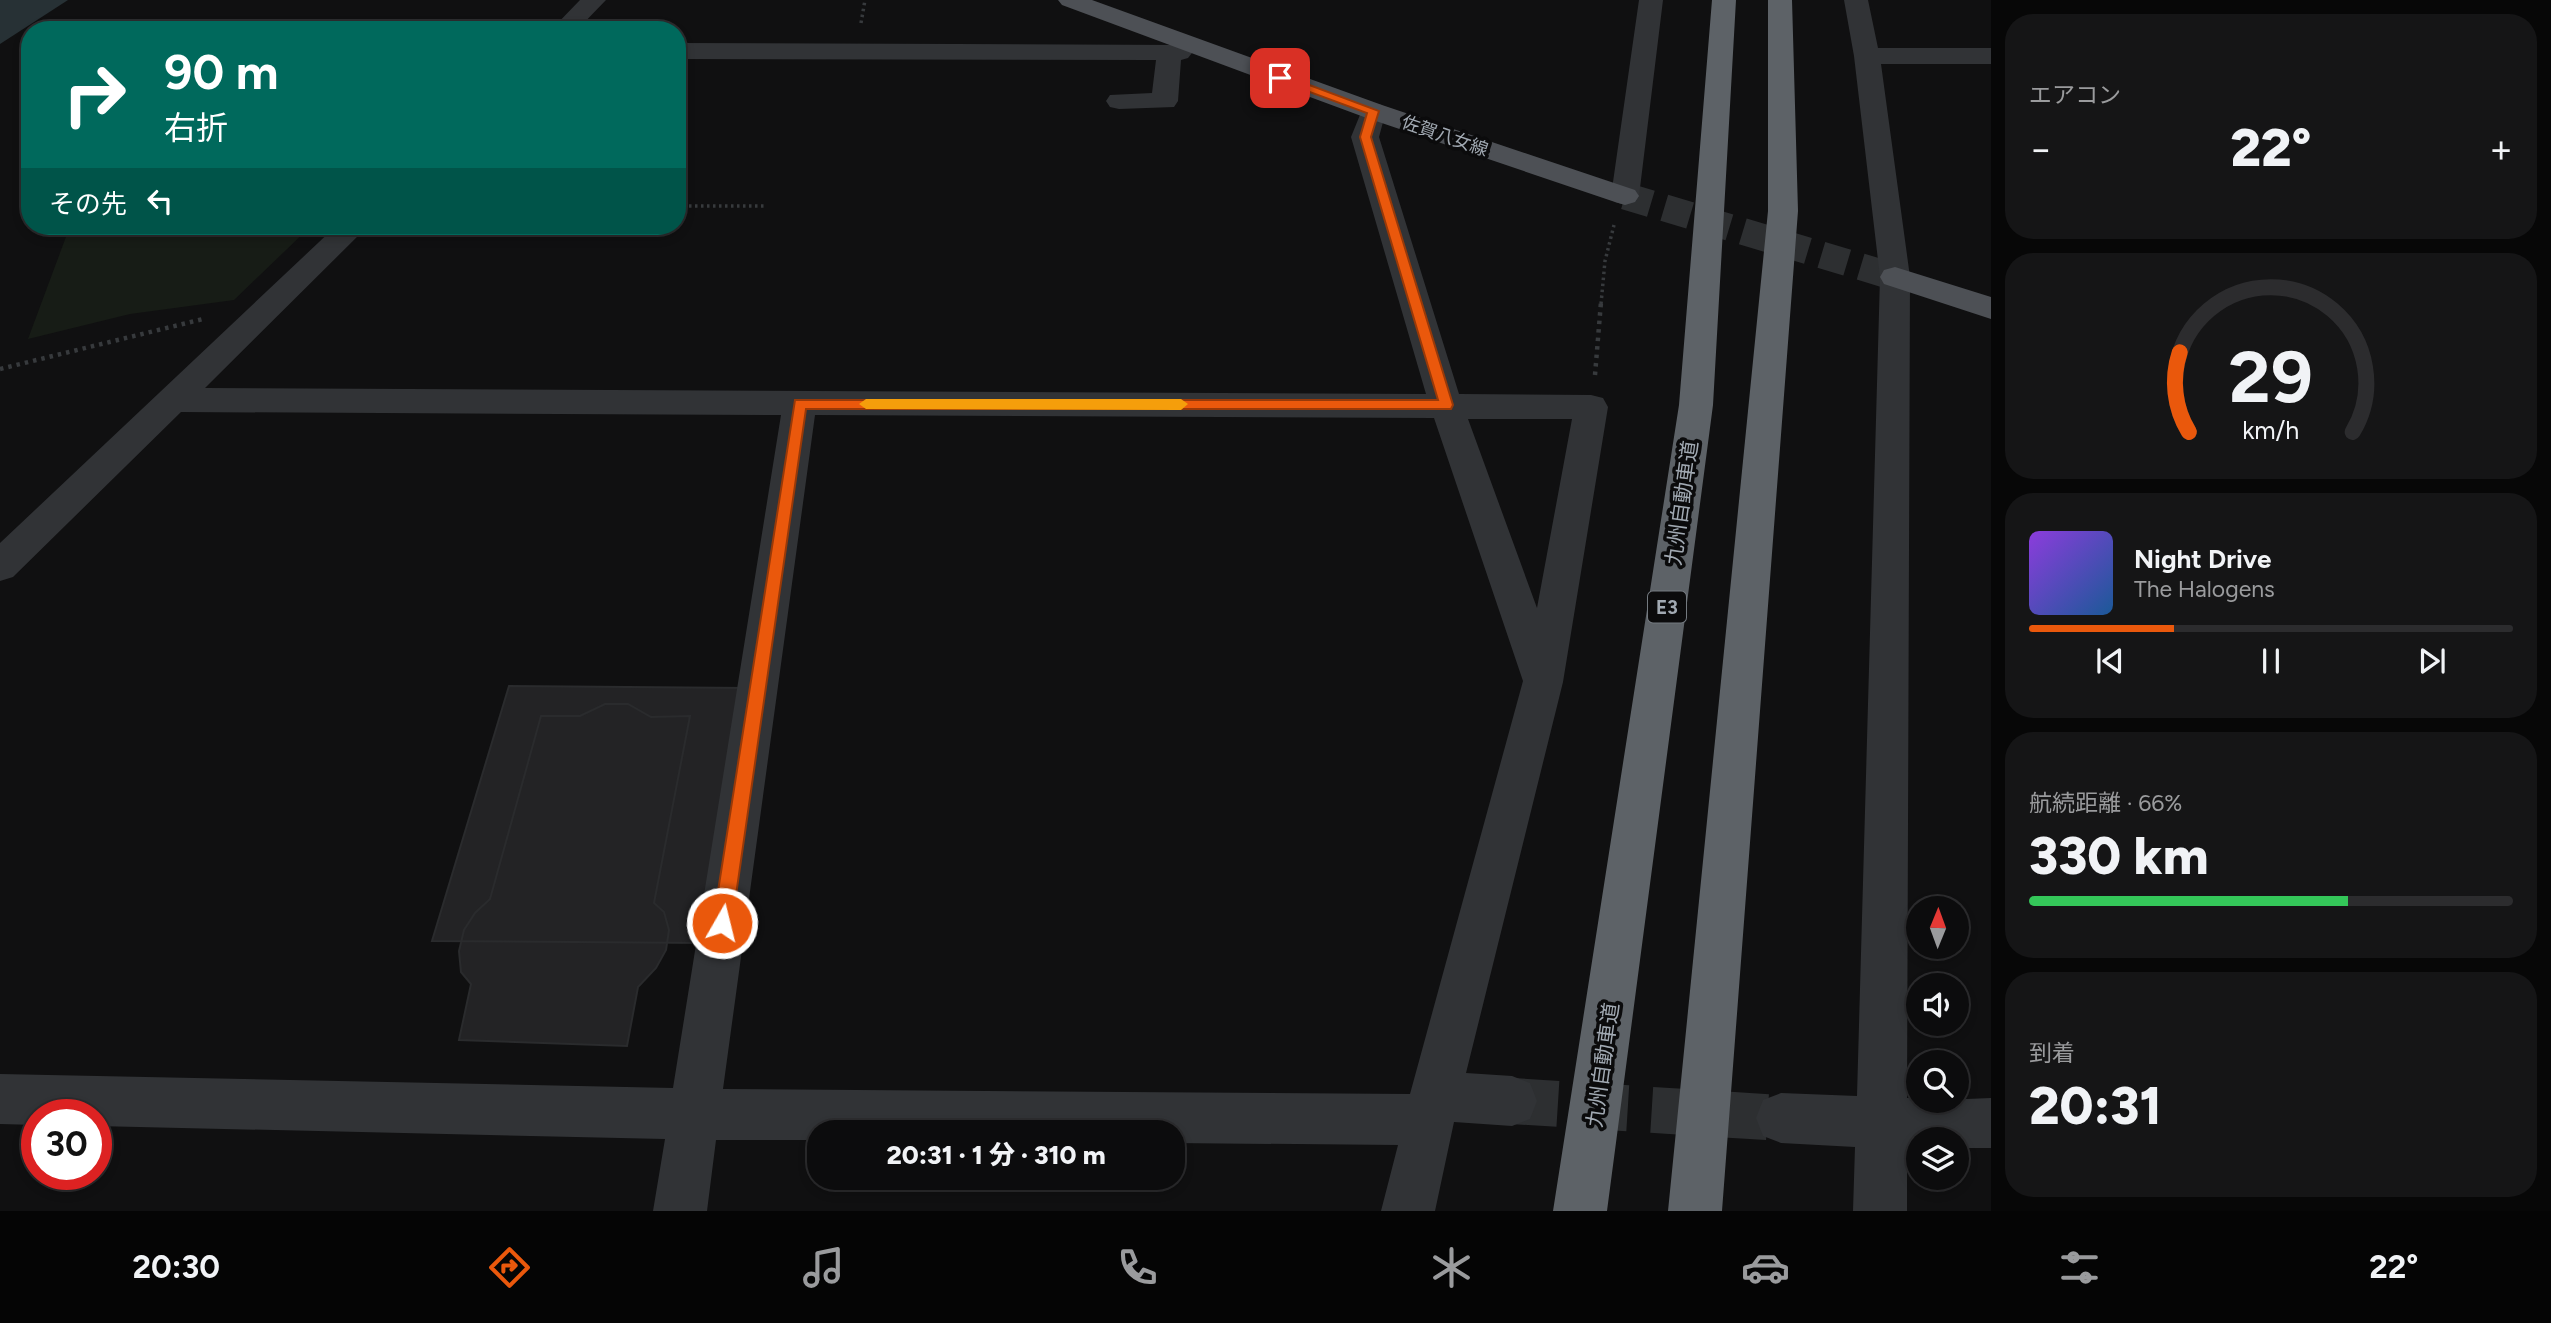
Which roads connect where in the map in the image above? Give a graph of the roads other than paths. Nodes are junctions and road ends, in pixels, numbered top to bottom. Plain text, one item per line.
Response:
1 (594, 0) edge
2 (1070, 0) edge
3 (1651, 0) edge
4 (1724, 0) edge
5 (1780, 0) edge
6 (1856, 0) edge
7 (572, 21) edge
8 (686, 51) edge
9 (1867, 56) junction
10 (1991, 56) edge
11 (1119, 101) dead end
12 (1373, 111) junction
13 (1625, 196) joint
14 (342, 235) edge
15 (1895, 277) junction
16 (1991, 308) edge
17 (172, 400) junction
18 (800, 404) junction
19 (1446, 405) junction
20 (0, 566) edge
21 (1543, 682) junction
22 (0, 1099) edge
23 (1512, 1101) tunnel mouth
24 (1432, 1108) junction
25 (694, 1114) junction
26 (1781, 1118) tunnel mouth
27 (1881, 1123) junction
28 (1991, 1123) edge
29 (680, 1211) edge
30 (1408, 1211) edge
31 (1580, 1211) edge
32 (1695, 1211) edge
33 (1880, 1211) edge

1 - 7 street
2 - 12 main road, 佐賀八女線
3 - 13 street
4 - 31 highway, 九州自動車道 / E3
5 - 32 highway
6 - 9 street
8 - 11 street
9 - 10 street
9 - 15 street
12 - 13 main road, 佐賀八女線
12 - 19 street
14 - 17 street
15 - 16 main road
15 - 27 street
17 - 18 street
17 - 20 street
18 - 19 street
18 - 25 street
19 - 21 street
19 - 21 street
21 - 24 street
22 - 25 street
23 - 24 street
24 - 25 street
24 - 30 street
25 - 29 street
26 - 27 street
27 - 28 street
27 - 33 street

